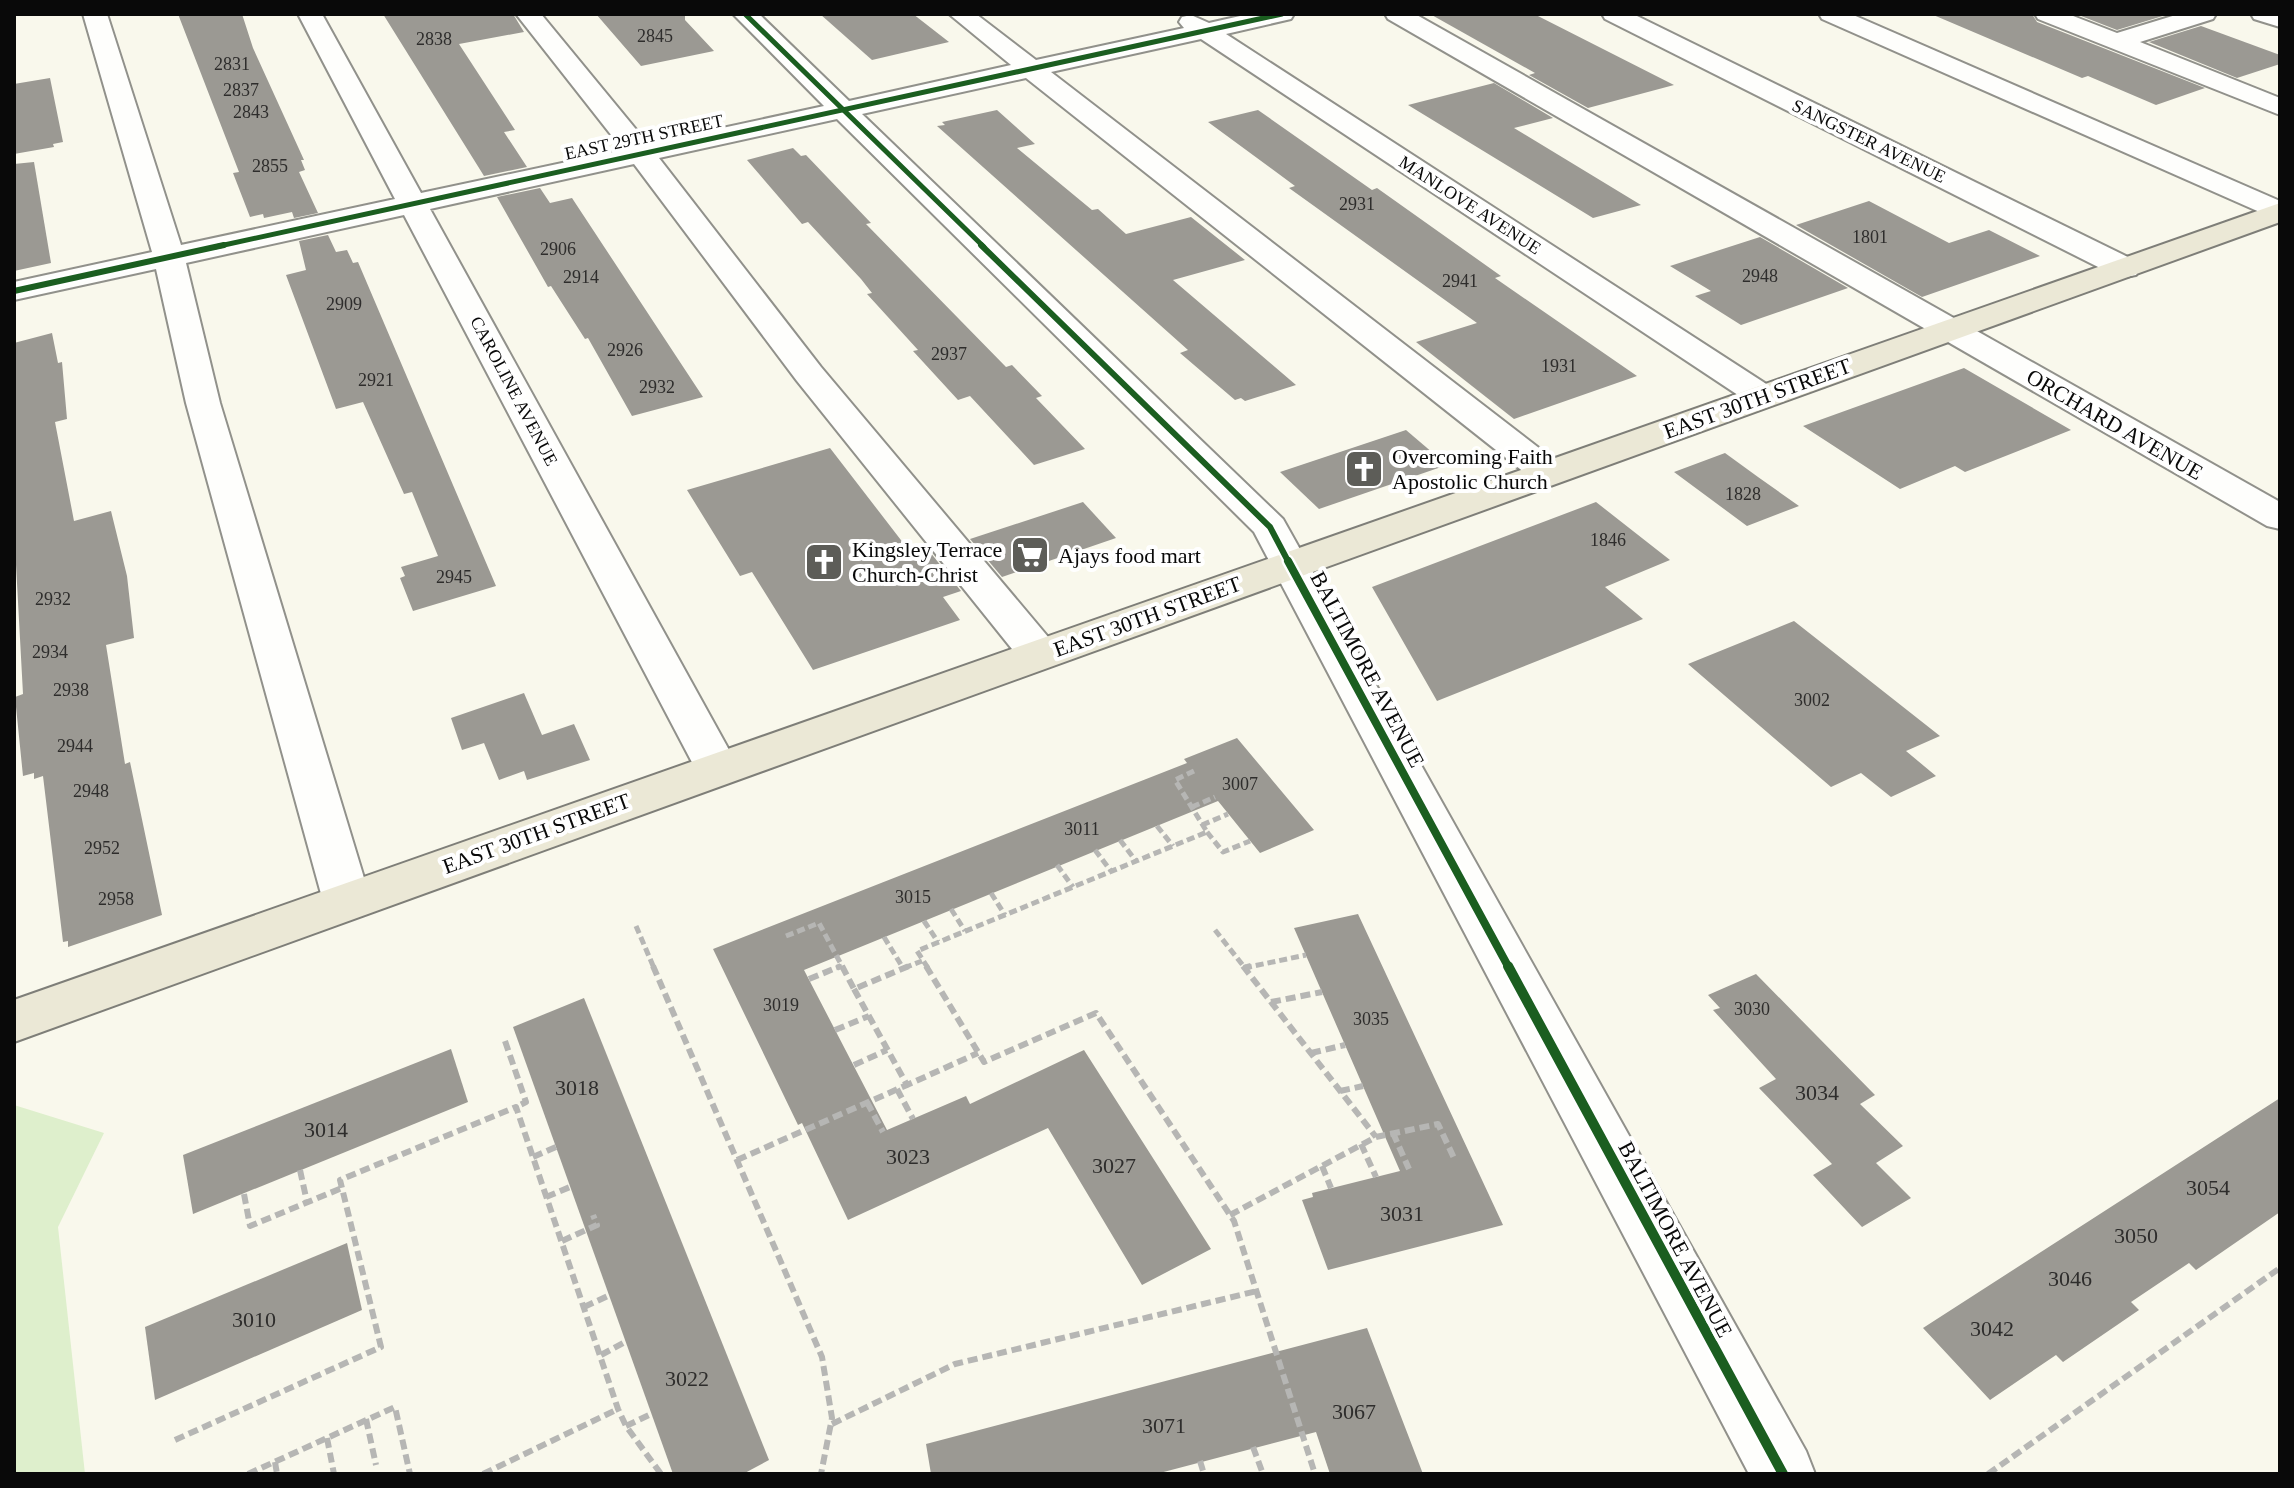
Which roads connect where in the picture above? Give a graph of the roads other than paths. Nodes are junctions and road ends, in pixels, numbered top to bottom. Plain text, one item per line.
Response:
1 (95, 14) edge
2 (310, 14) edge
3 (528, 14) edge
4 (745, 14) edge
5 (961, 14) edge
6 (1282, 14) edge
7 (1397, 14) edge
8 (1614, 14) edge
9 (1831, 14) edge
10 (2047, 14) edge
11 (2204, 14) edge
12 (2263, 14) edge
13 (2280, 20) edge
14 (1192, 22) edge
15 (2115, 42) junction
16 (1030, 69) junction
17 (2280, 107) edge
18 (844, 110) junction
19 (641, 154) junction
20 (413, 204) junction
21 (2280, 212) edge
22 (169, 257) junction
23 (2125, 268) junction
24 (14, 291) edge
25 (1950, 329) junction
26 (1762, 396) junction
27 (1548, 473) junction
28 (2280, 518) edge
29 (1292, 565) junction
30 (1039, 654) junction
31 (717, 768) junction
32 (347, 901) junction
33 (14, 1021) edge
34 (1783, 1474) edge

1 - 22 street
2 - 20 street, CAROLINE AVENUE
3 - 19 street
4 - 18 street, BALTIMORE AVENUE
5 - 16 street
6 - 14 street, EAST 29TH STREET
7 - 25 street, ORCHARD AVENUE
8 - 23 street, SANGSTER AVENUE
9 - 21 street
10 - 15 street
11 - 15 street
12 - 13 street
14 - 16 street, EAST 29TH STREET
14 - 26 street, MANLOVE AVENUE
15 - 17 street
16 - 18 street, EAST 29TH STREET
16 - 27 street
18 - 19 street, EAST 29TH STREET
18 - 29 street, BALTIMORE AVENUE
19 - 20 street, EAST 29TH STREET
19 - 30 street
20 - 22 street, EAST 29TH STREET
20 - 31 street, CAROLINE AVENUE
21 - 23 main road, EAST 30TH STREET
22 - 24 street, EAST 29TH STREET
22 - 32 street
23 - 25 main road, EAST 30TH STREET
25 - 26 main road, EAST 30TH STREET
25 - 28 street, ORCHARD AVENUE
26 - 27 main road, EAST 30TH STREET
27 - 29 main road, EAST 30TH STREET
29 - 30 main road, EAST 30TH STREET
29 - 34 street, BALTIMORE AVENUE
30 - 31 main road, EAST 30TH STREET
31 - 32 main road, EAST 30TH STREET
32 - 33 main road, EAST 30TH STREET

